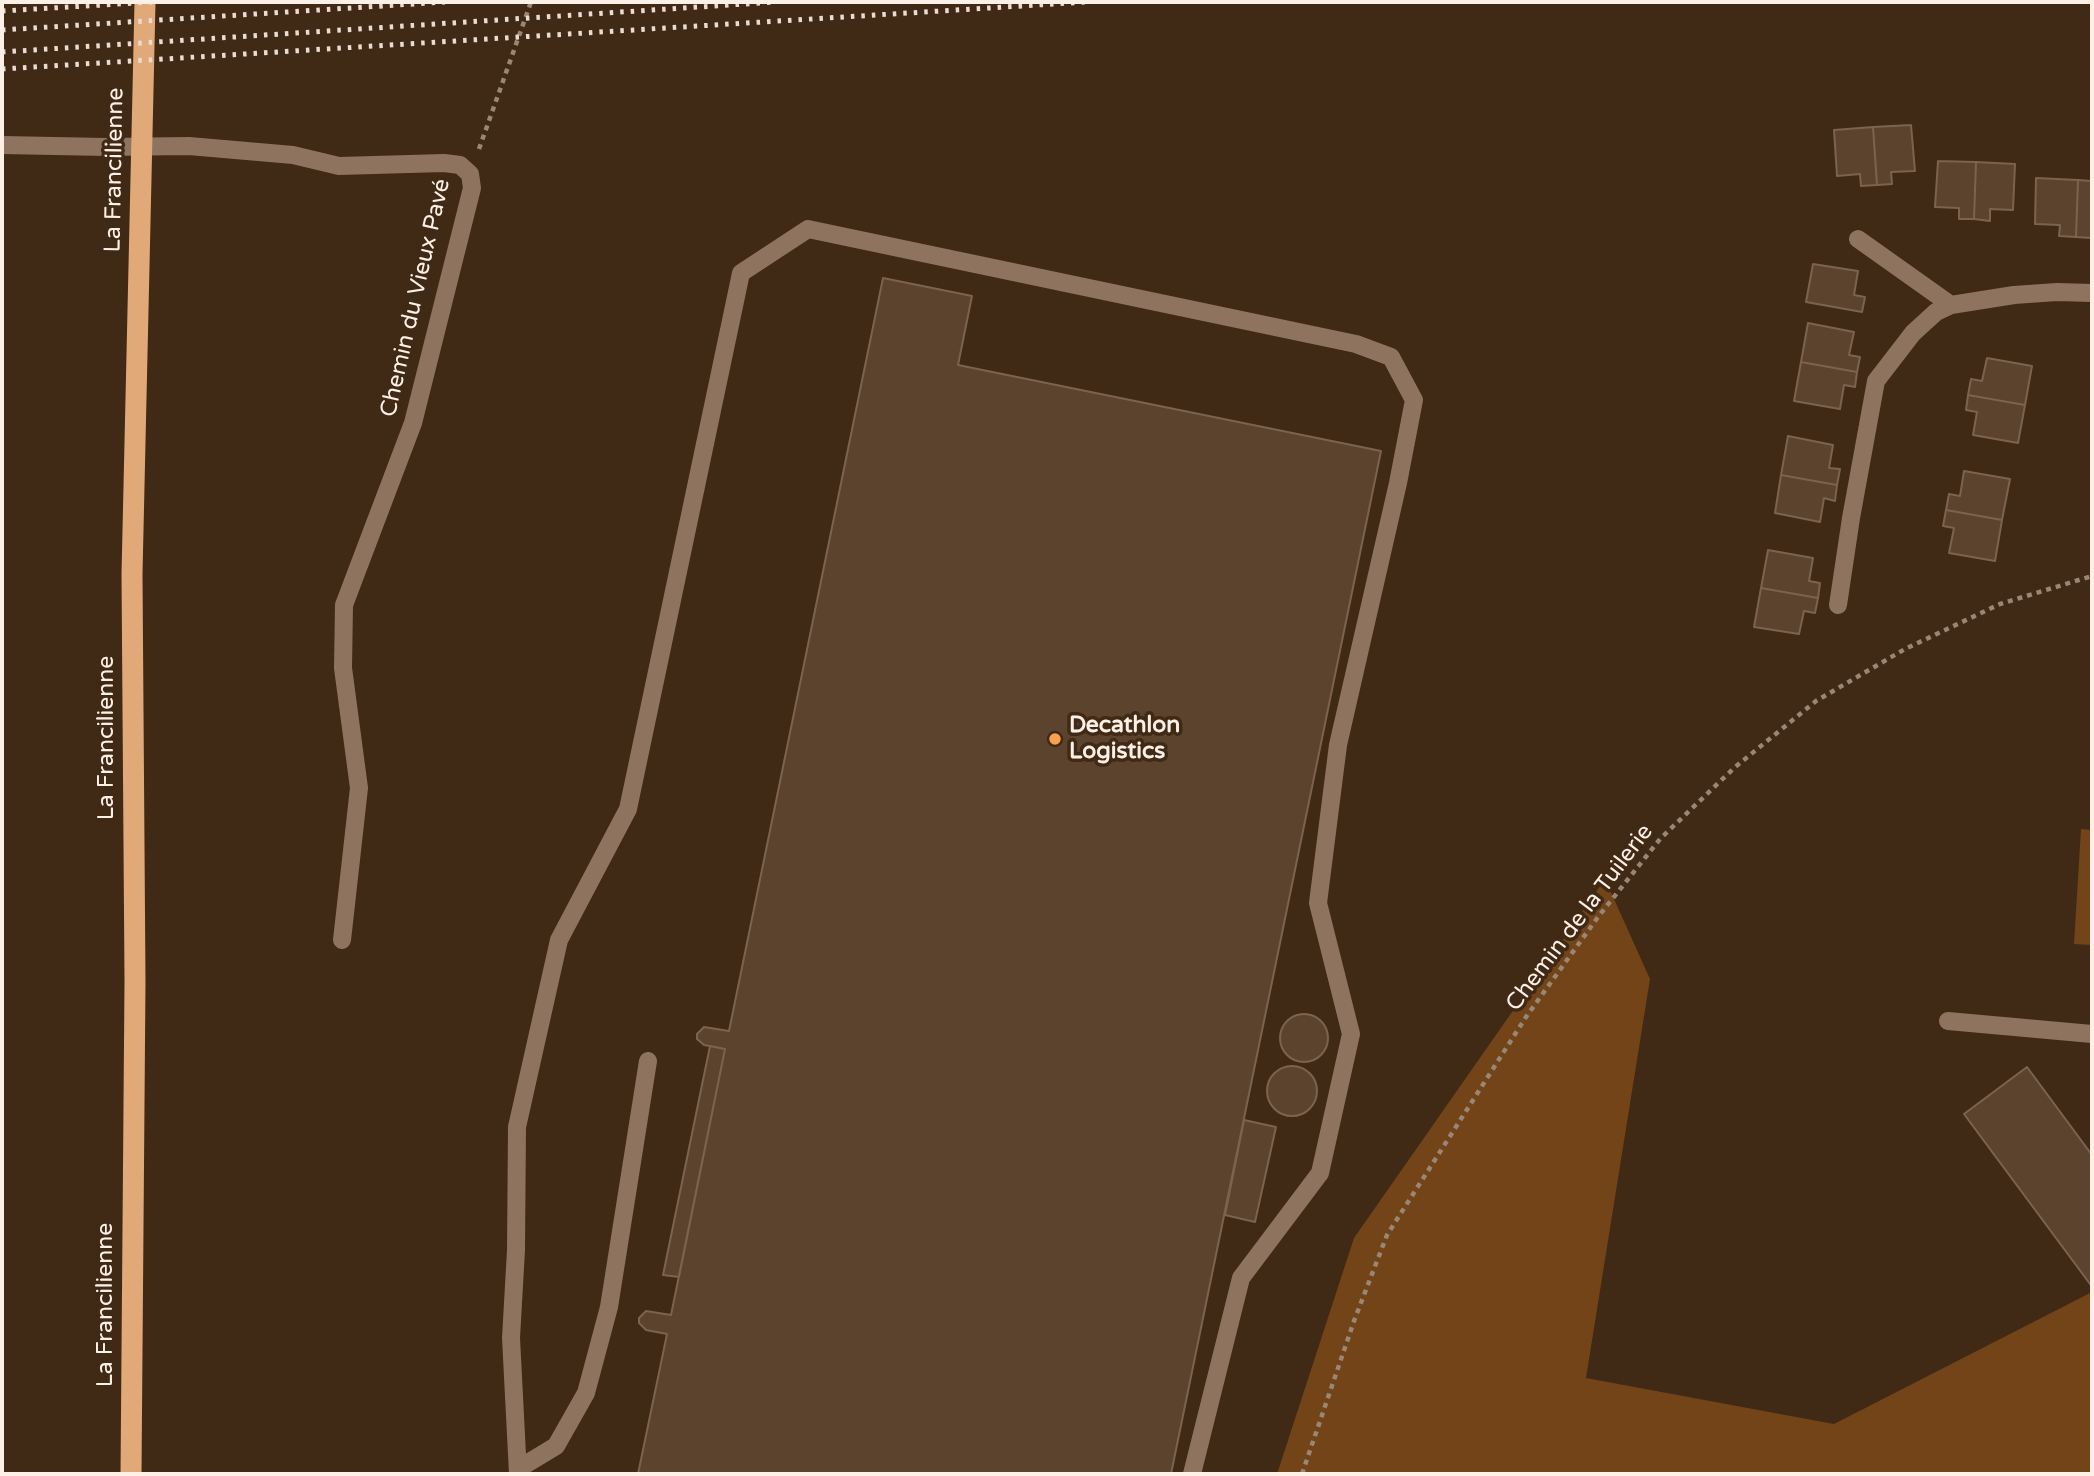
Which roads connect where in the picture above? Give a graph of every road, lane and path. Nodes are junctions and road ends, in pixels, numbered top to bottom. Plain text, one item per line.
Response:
1 (145, 2) edge
2 (531, 2) edge
3 (2, 145) edge
4 (470, 174) junction
5 (1858, 239) dead end
6 (2092, 293) edge
7 (1951, 305) junction
8 (2092, 576) edge
9 (1838, 605) dead end
10 (342, 940) dead end
11 (1948, 1021) dead end
12 (2092, 1034) edge
13 (648, 1061) dead end
14 (518, 1472) edge
15 (131, 1474) edge
16 (1192, 1474) edge
17 (1302, 1474) edge

1 - 15 highway, La Francilienne
2 - 4 path, Chemin du Vieux Pavé
3 - 4 street
4 - 10 street, Chemin du Vieux Pavé
5 - 7 street
6 - 7 street
7 - 9 street
8 - 17 path, Chemin de la Tuilerie
11 - 12 street
13 - 14 street
14 - 16 street

